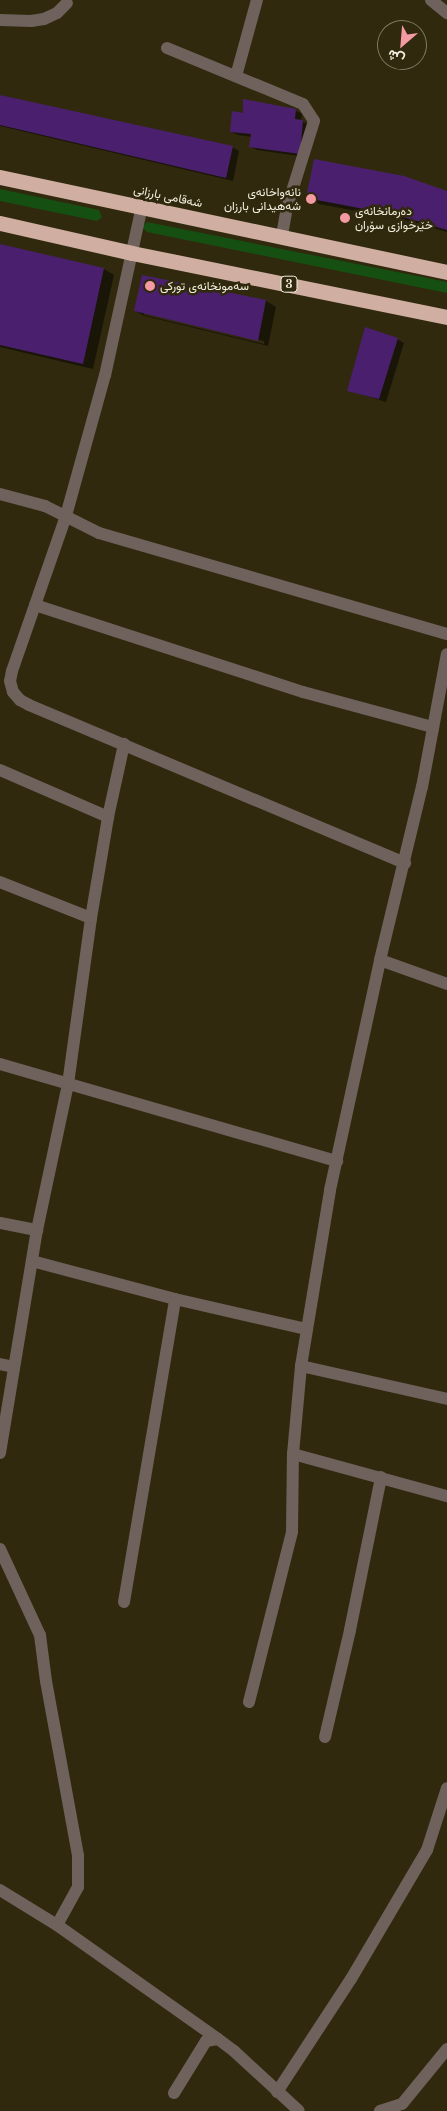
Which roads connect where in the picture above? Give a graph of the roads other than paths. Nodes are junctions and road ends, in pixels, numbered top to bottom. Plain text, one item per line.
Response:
1 (257, 0) edge
2 (431, 0) edge
3 (67, 2) dead end
4 (447, 13) edge
5 (0, 20) edge
6 (168, 48) dead end
7 (236, 76) junction
8 (0, 177) edge
9 (142, 206) junction
10 (0, 223) edge
11 (282, 236) junction
12 (132, 253) junction
13 (447, 272) edge
14 (447, 317) edge
15 (0, 494) edge
16 (66, 516) junction
17 (35, 605) junction
18 (447, 634) edge
19 (447, 654) edge
20 (433, 727) junction
21 (124, 744) junction
22 (0, 770) edge
23 (108, 817) junction
24 (405, 863) junction
25 (0, 882) edge
26 (91, 918) junction
27 (380, 960) junction
28 (447, 984) edge
29 (0, 1064) edge
30 (68, 1084) junction
31 (337, 1161) junction
32 (0, 1223) edge
33 (37, 1230) junction
34 (32, 1261) junction
35 (175, 1299) junction
36 (306, 1329) junction
37 (0, 1364) edge
38 (301, 1366) junction
39 (14, 1367) junction
40 (447, 1400) edge
41 (0, 1454) edge
42 (293, 1454) junction
43 (381, 1478) junction
44 (447, 1496) edge
45 (0, 1549) edge
46 (124, 1602) dead end
47 (249, 1702) dead end
48 (325, 1737) dead end
49 (447, 1788) edge
50 (0, 1890) edge
51 (57, 1925) junction
52 (218, 2039) junction
53 (447, 2049) edge
54 (277, 2092) junction
55 (174, 2093) dead end
56 (299, 2111) edge
57 (380, 2111) edge

1 - 7 street
2 - 4 street
3 - 5 street
6 - 7 street
7 - 11 street
8 - 9 highway, شەقامی بارزانی
9 - 11 highway, شەقامی بارزانی
9 - 12 street
10 - 12 highway, 3
11 - 13 highway, شەقامی بارزانی
12 - 14 highway, 3
12 - 16 street
15 - 16 street
16 - 17 street
16 - 18 street
17 - 20 street
17 - 21 street
19 - 20 street
20 - 24 street
21 - 23 street
21 - 24 street
22 - 23 street
23 - 26 street
24 - 27 street
25 - 26 street
26 - 30 street
27 - 28 street
27 - 31 street
29 - 30 street
30 - 31 street
30 - 33 street
31 - 36 street
32 - 33 street
33 - 34 street
34 - 35 street
34 - 39 street
35 - 36 street
35 - 46 street
36 - 38 street
37 - 39 street
38 - 40 street
38 - 42 street
39 - 41 street
42 - 43 street
42 - 47 street
43 - 44 street
43 - 48 street
45 - 51 street
49 - 54 street
50 - 51 street
51 - 52 street
52 - 54 street
52 - 55 street
53 - 57 street
54 - 56 street

